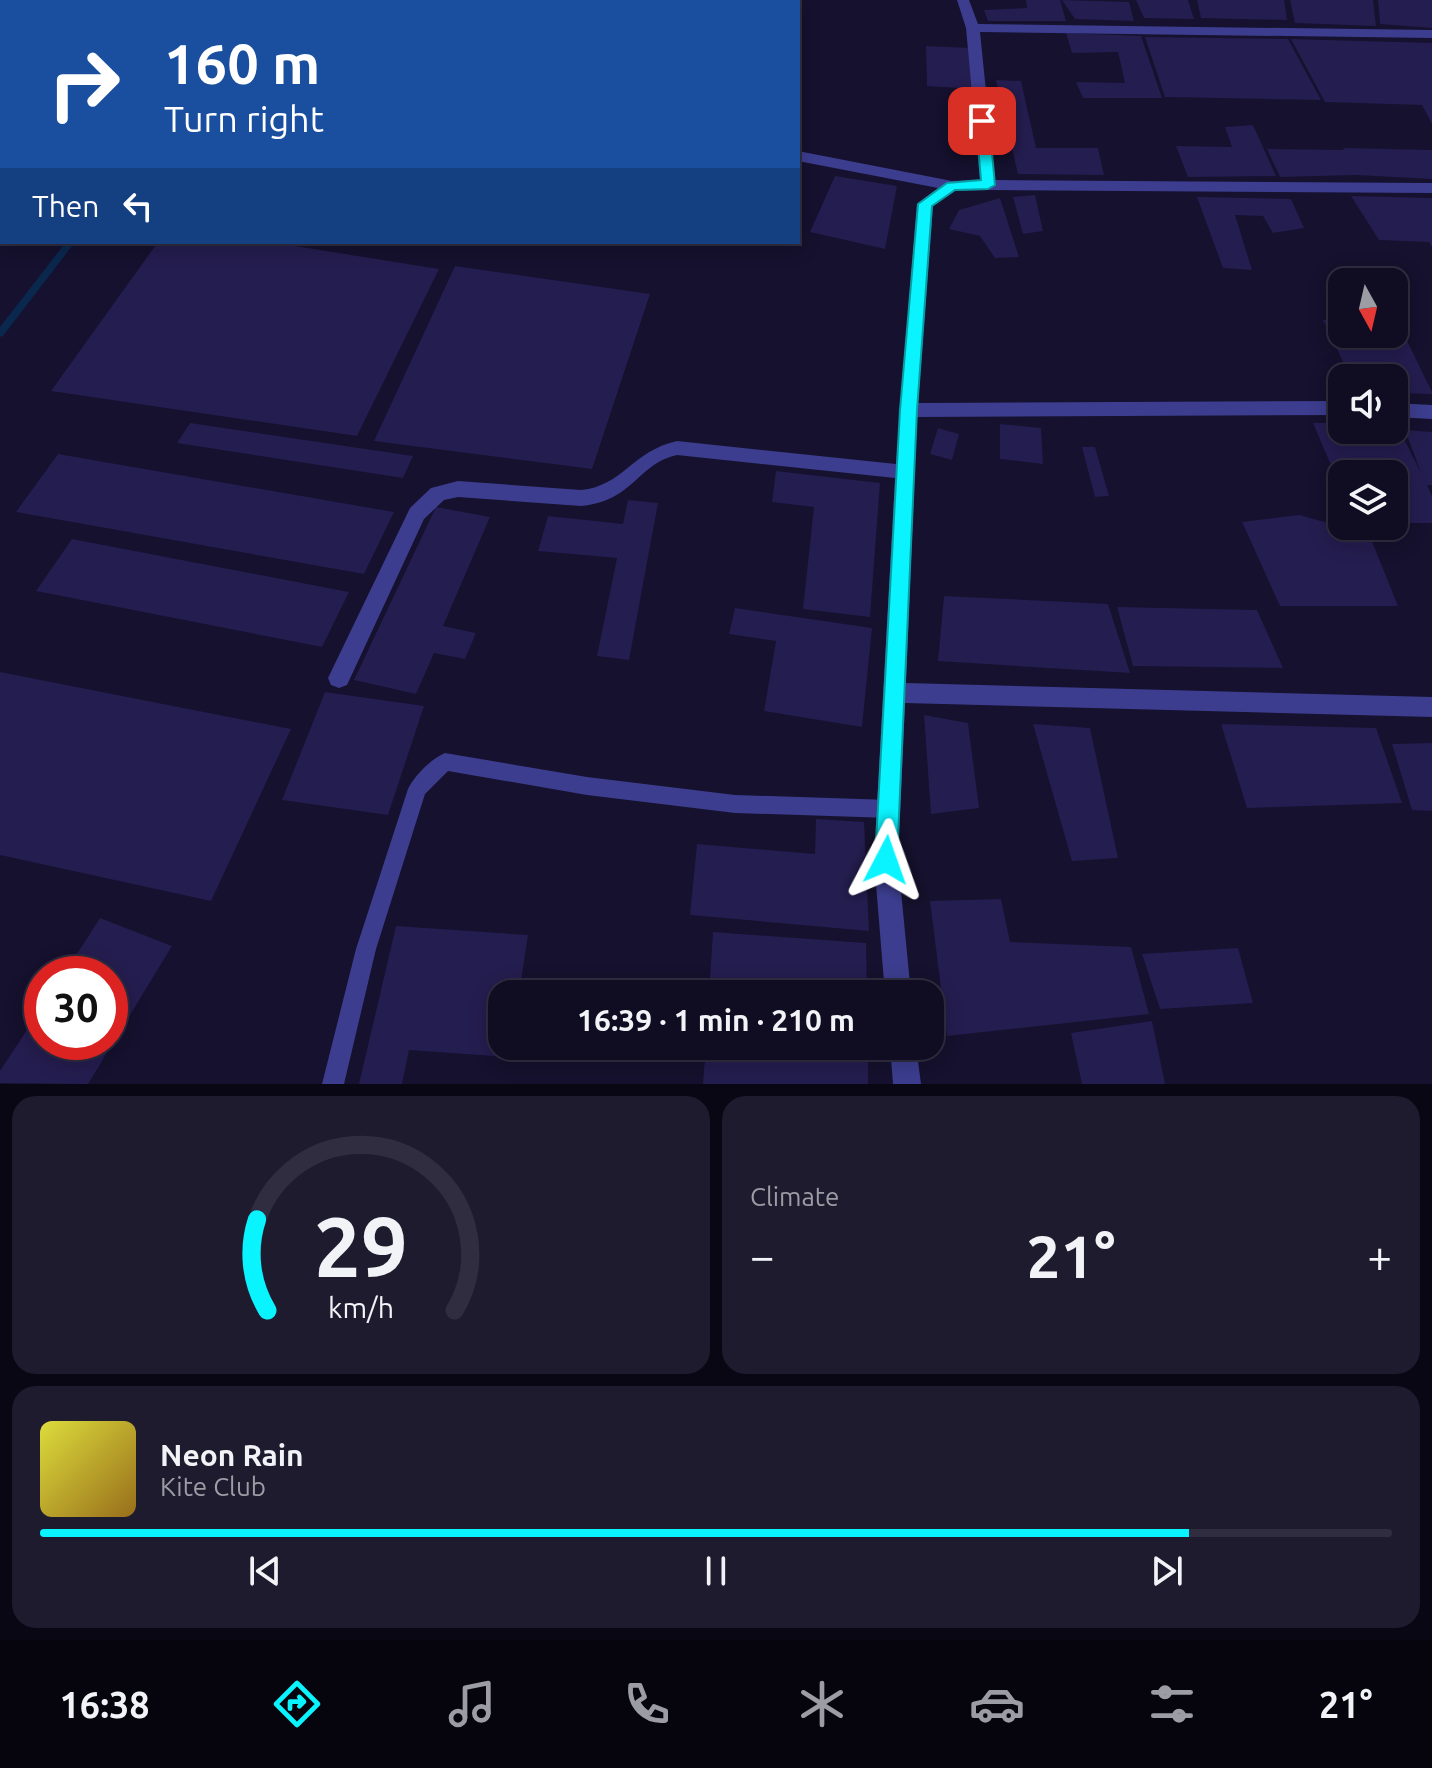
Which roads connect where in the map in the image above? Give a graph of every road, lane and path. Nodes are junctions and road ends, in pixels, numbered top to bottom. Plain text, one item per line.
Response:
1 (963, 0) edge
2 (973, 28) junction
3 (1432, 34) edge
4 (800, 156) edge
5 (988, 185) junction
6 (952, 186) junction
7 (1432, 188) edge
8 (1328, 408) edge
9 (908, 410) junction
10 (1408, 411) edge
11 (1432, 412) edge
12 (905, 472) junction
13 (339, 678) dead end
14 (896, 693) junction
15 (1432, 707) edge
16 (890, 809) junction
17 (897, 980) edge
18 (904, 1060) edge
19 (333, 1084) edge
20 (907, 1084) edge

1 - 2 street
2 - 3 street
2 - 5 street
4 - 6 street
5 - 6 street
5 - 7 street
6 - 9 street
8 - 9 street
9 - 12 street
10 - 11 street
12 - 13 street
12 - 14 street
14 - 15 street
14 - 16 street
16 - 17 street
16 - 19 lane
18 - 20 street

